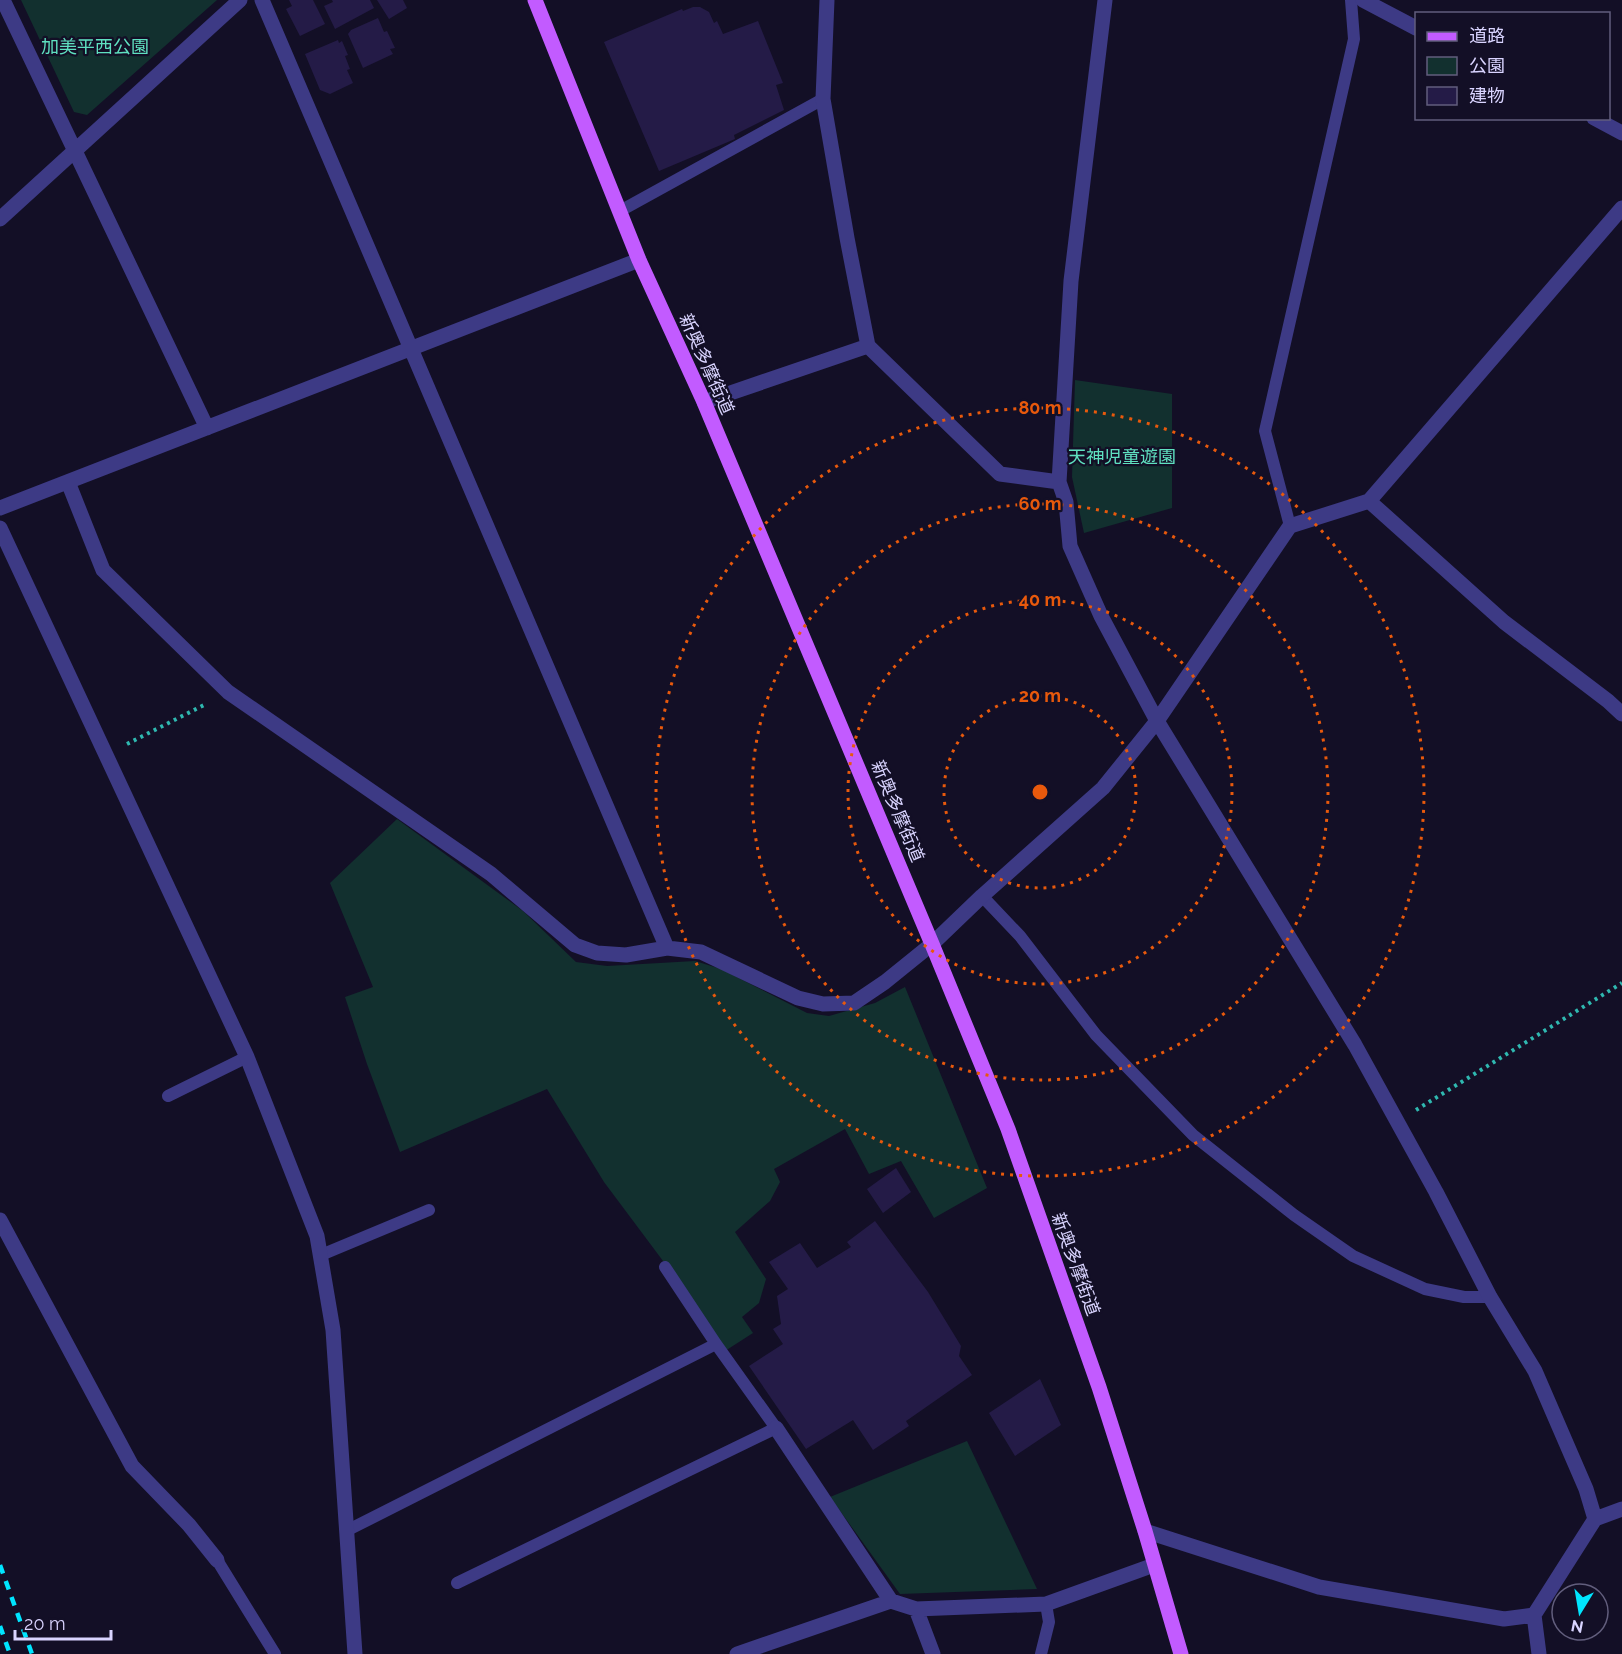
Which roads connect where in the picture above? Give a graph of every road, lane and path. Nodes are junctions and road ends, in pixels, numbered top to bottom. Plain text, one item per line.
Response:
1 (3, 0) edge
2 (240, 0) edge
3 (262, 0) edge
4 (535, 0) edge
5 (827, 0) edge
6 (1105, 0) edge
7 (1351, 0) edge
8 (1363, 0) edge
9 (1415, 27) edge
10 (823, 99) junction
11 (1598, 120) edge
12 (1622, 133) edge
13 (75, 151) junction
14 (1622, 208) edge
15 (620, 212) junction
16 (0, 219) edge
17 (639, 260) junction
18 (868, 346) junction
19 (412, 348) junction
20 (704, 402) junction
21 (207, 428) junction
22 (68, 482) junction
23 (1059, 482) junction
24 (1369, 501) junction
25 (0, 508) edge
26 (1290, 525) junction
27 (0, 528) edge
28 (228, 692) junction
29 (1622, 714) edge
30 (1157, 721) junction
31 (106, 755) junction
32 (982, 896) junction
33 (932, 944) junction
34 (667, 948) junction
35 (1622, 983) edge
36 (247, 1057) junction
37 (168, 1096) dead end
38 (1396, 1122) junction
39 (429, 1210) dead end
40 (0, 1220) edge
41 (321, 1255) junction
42 (664, 1267) dead end
43 (1490, 1297) junction
44 (716, 1344) junction
45 (776, 1428) junction
46 (1622, 1509) edge
47 (1595, 1519) junction
48 (348, 1530) junction
49 (1145, 1531) junction
50 (217, 1560) joint
51 (1154, 1565) junction
52 (457, 1583) dead end
53 (891, 1601) junction
54 (1046, 1604) junction
55 (916, 1609) junction
56 (1534, 1615) junction
57 (275, 1654) edge
58 (355, 1654) edge
59 (736, 1654) edge
60 (933, 1654) edge
61 (1041, 1654) edge
62 (1181, 1654) edge
63 (1539, 1654) edge

1 - 13 street
2 - 13 street
3 - 19 street
4 - 15 main road, 新奥多摩街道
5 - 10 street
6 - 23 street
7 - 26 lane
8 - 9 street
10 - 15 lane
10 - 18 street
11 - 12 street
13 - 16 street
13 - 21 street
14 - 24 street
15 - 17 main road, 新奥多摩街道
17 - 19 street
17 - 20 main road, 新奥多摩街道
18 - 20 street
18 - 23 street
19 - 21 street
19 - 34 street
20 - 33 main road, 新奥多摩街道
21 - 22 street
22 - 25 street
22 - 28 street
23 - 30 street
24 - 26 street
24 - 29 street
26 - 30 street
27 - 31 street
28 - 31 path
28 - 34 street
30 - 32 street
30 - 38 street
31 - 36 street
32 - 33 street
32 - 43 lane
33 - 34 street
33 - 49 main road, 新奥多摩街道
35 - 38 path
36 - 37 lane
36 - 41 street
38 - 43 street
39 - 41 lane
40 - 50 street
41 - 48 street
42 - 44 lane
43 - 47 street
44 - 45 lane
44 - 48 lane
45 - 52 lane
45 - 53 street
46 - 47 street
47 - 56 street
48 - 58 street
49 - 51 main road, 新奥多摩街道
49 - 56 street
50 - 57 lane
51 - 54 street
51 - 62 main road, 新奥多摩街道
53 - 55 street
53 - 59 street
54 - 55 street
54 - 61 lane
55 - 60 street
56 - 63 street

